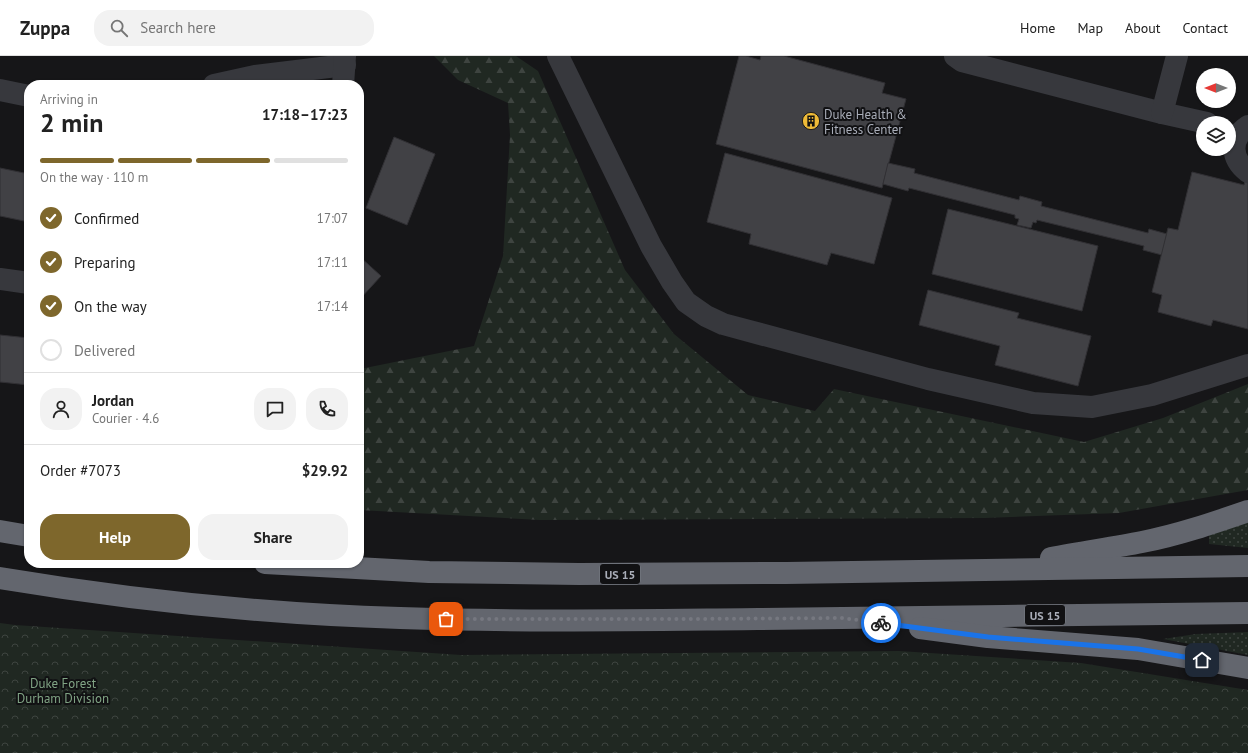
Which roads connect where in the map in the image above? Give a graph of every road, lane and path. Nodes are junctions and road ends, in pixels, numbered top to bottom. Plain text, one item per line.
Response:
1 (558, 56) edge
2 (1177, 56) edge
3 (960, 58) edge
4 (344, 69) edge
5 (237, 80) edge
6 (0, 90) edge
7 (24, 95) edge
8 (1162, 114) junction
9 (1196, 121) edge
10 (1240, 128) edge
11 (1248, 172) edge
12 (0, 279) edge
13 (24, 282) edge
14 (1248, 365) edge
15 (1248, 511) edge
16 (0, 531) edge
17 (24, 535) edge
18 (1248, 566) edge
19 (356, 568) edge
20 (975, 570) junction
21 (0, 578) edge
22 (1248, 613) edge
23 (842, 618) junction
24 (1248, 668) edge

1 - 14 street
2 - 8 street
3 - 8 street
4 - 5 street
6 - 7 street
8 - 9 street
10 - 11 street
12 - 13 street
15 - 20 highway
16 - 17 highway
18 - 20 highway, US 15
19 - 20 highway, US 15
21 - 23 highway, US 15
22 - 23 highway, US 15
23 - 24 highway

